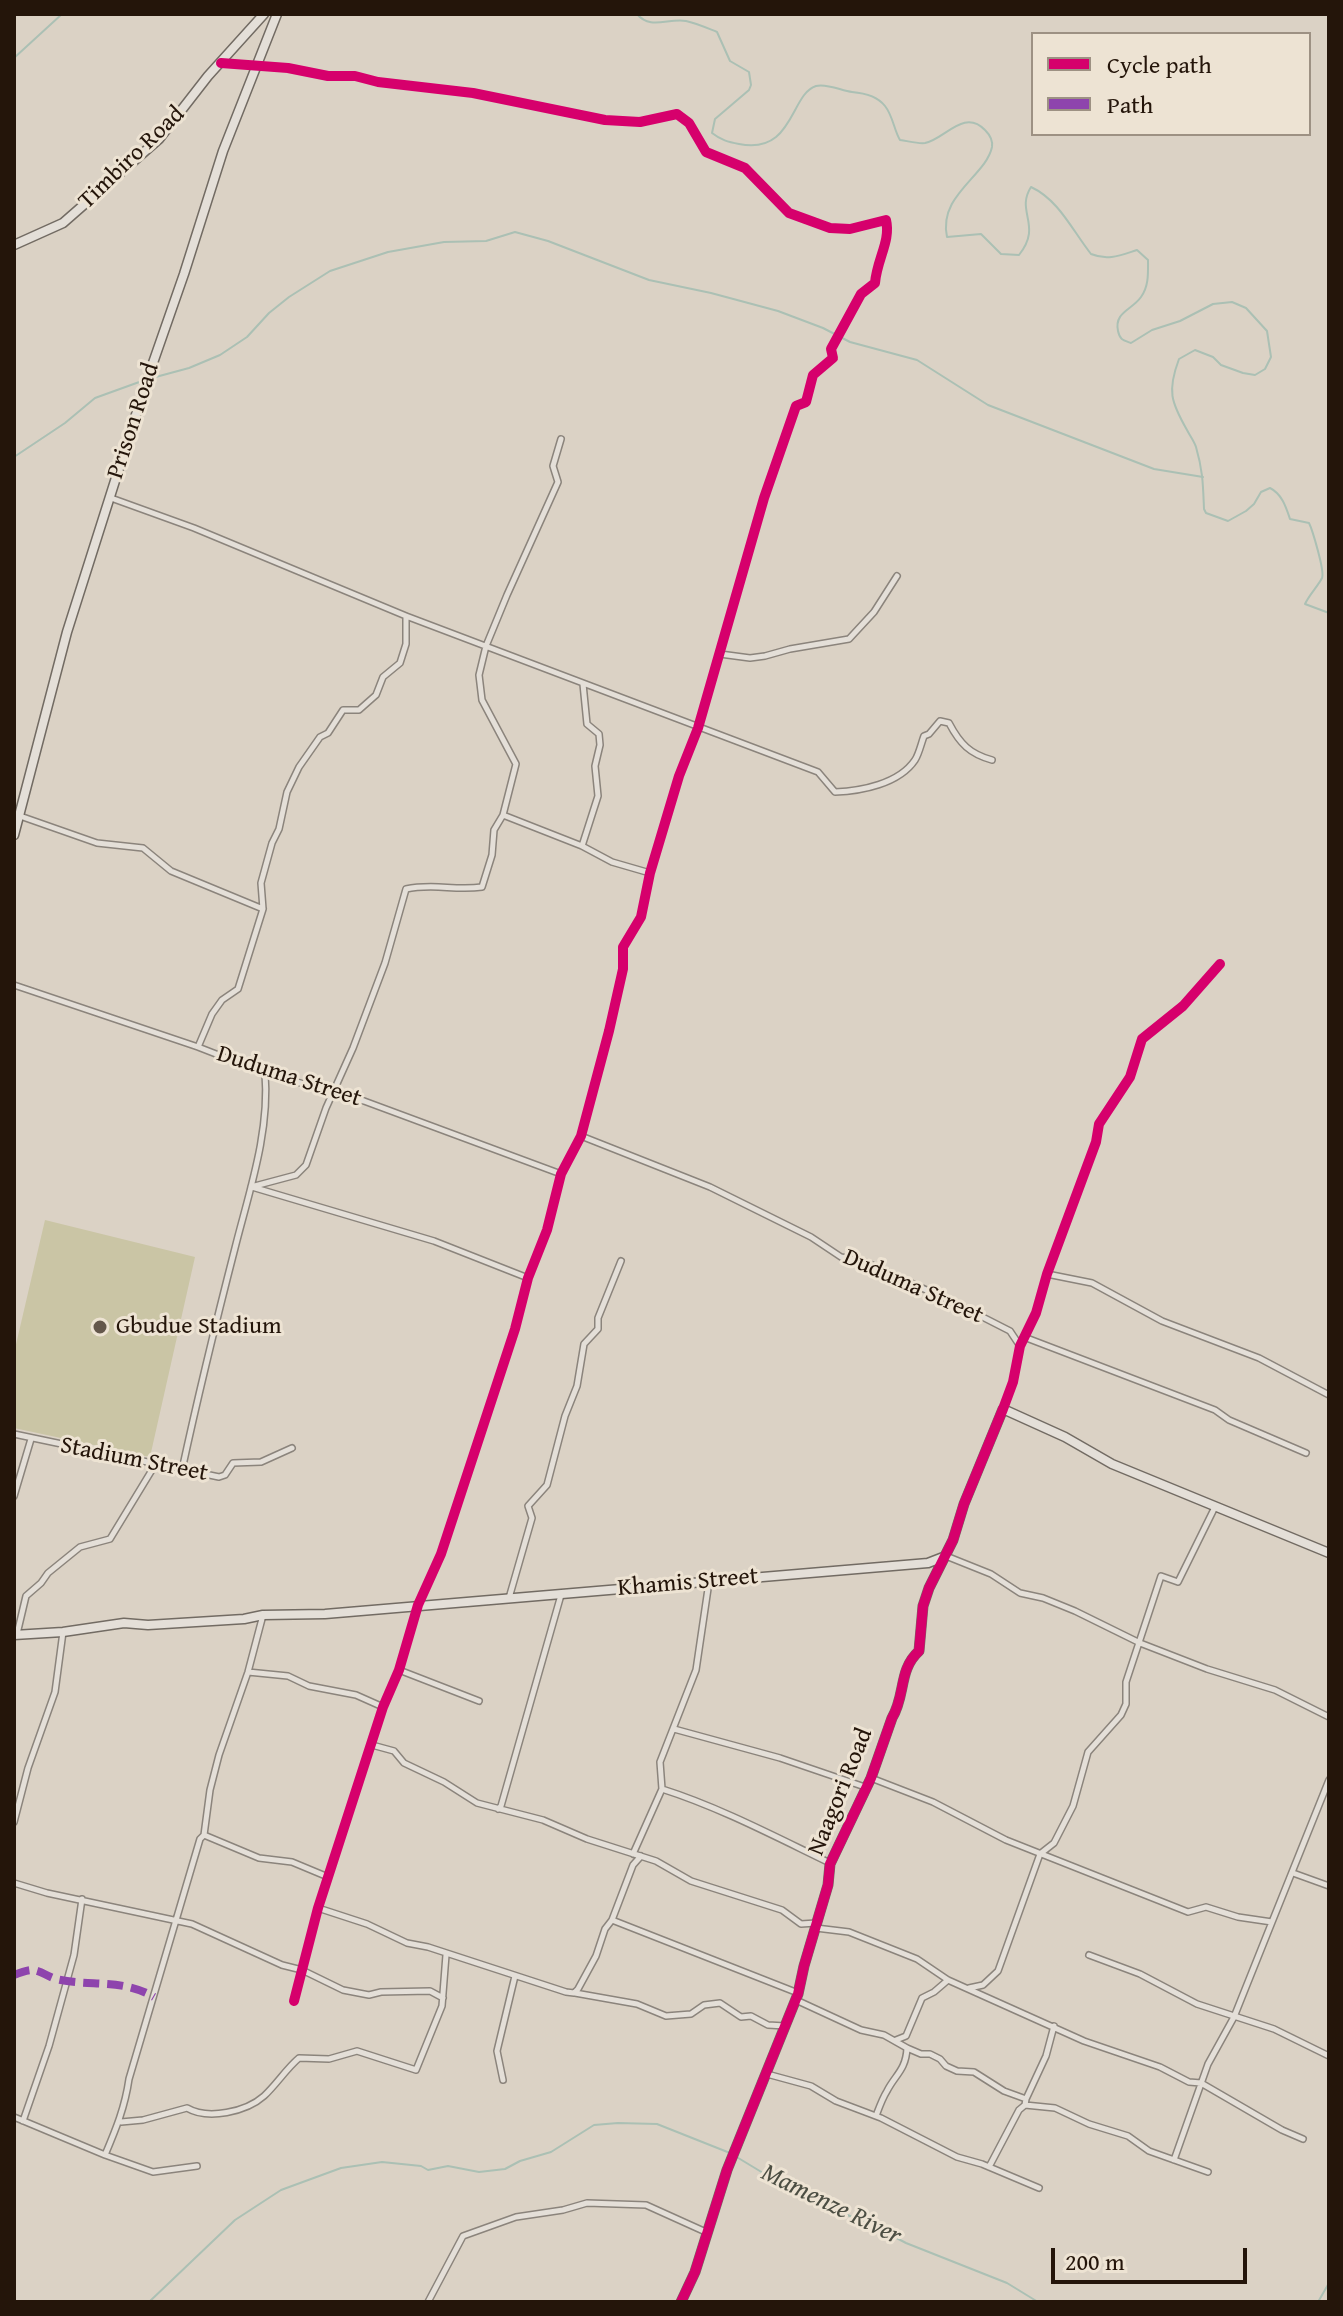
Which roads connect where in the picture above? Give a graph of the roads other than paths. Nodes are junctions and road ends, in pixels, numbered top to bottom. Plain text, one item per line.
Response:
1 (264, 14) edge
2 (277, 14) edge
3 (221, 63) junction
4 (257, 65) junction
5 (14, 245) edge
6 (561, 439) dead end
7 (110, 497) junction
8 (897, 576) dead end
9 (406, 616) junction
10 (486, 646) junction
11 (720, 654) junction
12 (583, 683) junction
13 (698, 728) junction
14 (992, 760) dead end
15 (503, 815) junction
16 (19, 816) junction
17 (14, 835) edge
18 (582, 846) junction
19 (650, 873) junction
20 (263, 909) junction
21 (1220, 964) dead end
22 (14, 985) edge
23 (198, 1047) junction
24 (265, 1073) junction
25 (333, 1091) junction
26 (581, 1136) junction
27 (561, 1174) junction
28 (251, 1187) junction
29 (621, 1261) dead end
30 (1047, 1274) junction
31 (528, 1278) junction
32 (1028, 1329) junction
33 (1010, 1331) junction
34 (1024, 1337) junction
35 (1020, 1346) junction
36 (1329, 1395) edge
37 (1003, 1409) junction
38 (14, 1434) edge
39 (31, 1439) junction
40 (292, 1448) dead end
41 (1306, 1453) dead end
42 (155, 1465) junction
43 (182, 1470) junction
44 (14, 1496) edge
45 (1215, 1507) junction
46 (1329, 1553) edge
47 (946, 1556) junction
48 (709, 1581) junction
49 (562, 1594) junction
50 (509, 1599) junction
51 (418, 1605) junction
52 (263, 1615) junction
53 (63, 1632) junction
54 (15, 1635) edge
55 (1140, 1643) junction
56 (399, 1670) junction
57 (248, 1672) junction
58 (479, 1701) dead end
59 (383, 1707) junction
60 (1329, 1717) edge
61 (674, 1729) junction
62 (372, 1745) junction
63 (871, 1778) junction
64 (1329, 1780) edge
65 (865, 1787) junction
66 (662, 1789) junction
67 (498, 1809) junction
68 (14, 1822) edge
69 (204, 1835) junction
70 (633, 1854) junction
71 (1040, 1854) junction
72 (641, 1856) junction
73 (830, 1864) junction
74 (1293, 1873) junction
75 (328, 1877) junction
76 (14, 1883) edge
77 (1329, 1886) edge
78 (82, 1899) junction
79 (318, 1908) junction
80 (612, 1920) junction
81 (177, 1921) junction
82 (1272, 1922) junction
83 (815, 1925) junction
84 (446, 1955) junction
85 (1089, 1955) dead end
86 (302, 1970) junction
87 (515, 1976) junction
88 (948, 1980) junction
89 (969, 1988) junction
90 (574, 1993) junction
91 (797, 1997) junction
92 (443, 1998) junction
93 (294, 2001) dead end
94 (1234, 2017) junction
95 (786, 2026) junction
96 (1054, 2026) junction
97 (896, 2040) junction
98 (907, 2048) junction
99 (1329, 2056) edge
100 (767, 2074) junction
101 (503, 2080) dead end
102 (1201, 2083) junction
103 (1026, 2102) junction
104 (876, 2116) junction
105 (14, 2117) edge
106 (23, 2121) junction
107 (121, 2122) junction
108 (1303, 2139) dead end
109 (105, 2155) junction
110 (1174, 2160) junction
111 (197, 2166) dead end
112 (989, 2167) junction
113 (1208, 2172) dead end
114 (1039, 2188) dead end
115 (708, 2233) junction
116 (428, 2302) edge
117 (681, 2302) edge

1 - 3 street, Timbiro Road
2 - 4 street, Prison Road
3 - 4 street
3 - 5 street, Timbiro Road
4 - 7 street, Prison Road
4 - 11 street
6 - 10 street
7 - 9 street
7 - 16 street, Prison Road
8 - 11 street
9 - 10 street
9 - 20 street
10 - 12 street
10 - 15 street
11 - 13 street
12 - 13 street
12 - 18 street
13 - 14 street
13 - 19 street
15 - 18 street
15 - 25 street
16 - 17 street, Prison Road
16 - 20 street
18 - 19 street
19 - 26 street
20 - 23 street
21 - 30 street, Naagori Road
22 - 23 street, Duduma Street
23 - 24 street, Duduma Street
24 - 25 street, Duduma Street
24 - 28 street
25 - 27 street, Duduma Street
25 - 28 street
26 - 27 street
26 - 33 street, Duduma Street
27 - 31 street
28 - 31 street
28 - 43 street
29 - 50 street
30 - 32 street, Naagori Road
30 - 36 street
31 - 51 street
32 - 33 street
32 - 34 street, Naagori Road
33 - 35 street, Duduma Street
34 - 35 street, Naagori Road
34 - 41 street
35 - 37 street, Naagori Road
37 - 45 street
37 - 47 street, Naagori Road
38 - 39 street, Stadium Street
39 - 42 street, Stadium Street
39 - 44 street
40 - 43 street, Stadium Street
42 - 43 street, Stadium Street
42 - 54 street
45 - 46 street
45 - 55 street
47 - 48 street, Khamis Street
47 - 55 street
47 - 63 street, Naagori Road
48 - 49 street, Khamis Street
48 - 61 street
49 - 50 street, Khamis Street
49 - 67 street
50 - 51 street, Khamis Street
51 - 52 street, Khamis Street
51 - 56 street
52 - 53 street, Khamis Street
52 - 57 street
53 - 54 street, Khamis Street
53 - 68 street
55 - 60 street
55 - 71 street
56 - 58 street
56 - 59 street
57 - 59 street
57 - 69 street
59 - 62 street
61 - 65 street
61 - 66 street
62 - 67 street
62 - 75 street
63 - 65 street, Naagori Road
63 - 71 street
64 - 74 street
65 - 73 street, Naagori Road
66 - 70 street
66 - 73 street
67 - 70 street
69 - 75 street
69 - 81 street
70 - 72 street
71 - 82 street
71 - 89 street
72 - 80 street
72 - 83 street
73 - 83 street, Naagori Road
74 - 77 street
74 - 82 street
75 - 79 street
76 - 78 street
78 - 81 street
78 - 106 street
79 - 84 street
79 - 86 street
80 - 90 street
80 - 91 street
81 - 86 street
81 - 107 street
82 - 94 street
83 - 88 street
83 - 91 street, Naagori Road
84 - 87 street
84 - 92 street
85 - 94 street
86 - 92 street
86 - 93 street
87 - 90 street
87 - 101 street
88 - 89 street
88 - 97 street
89 - 96 street
90 - 95 street
91 - 95 street, Naagori Road
91 - 97 street
92 - 107 street
94 - 99 street
94 - 102 street
95 - 100 street, Naagori Road
96 - 102 street
96 - 103 street
97 - 98 street
98 - 103 street
98 - 104 street
100 - 104 street
100 - 115 street, Naagori Road
102 - 108 street
102 - 110 street
103 - 110 street
103 - 112 street
104 - 112 street
105 - 106 street
106 - 109 street
107 - 109 street
109 - 111 street
110 - 113 street
112 - 114 street
115 - 116 street
115 - 117 street, Naagori Road

